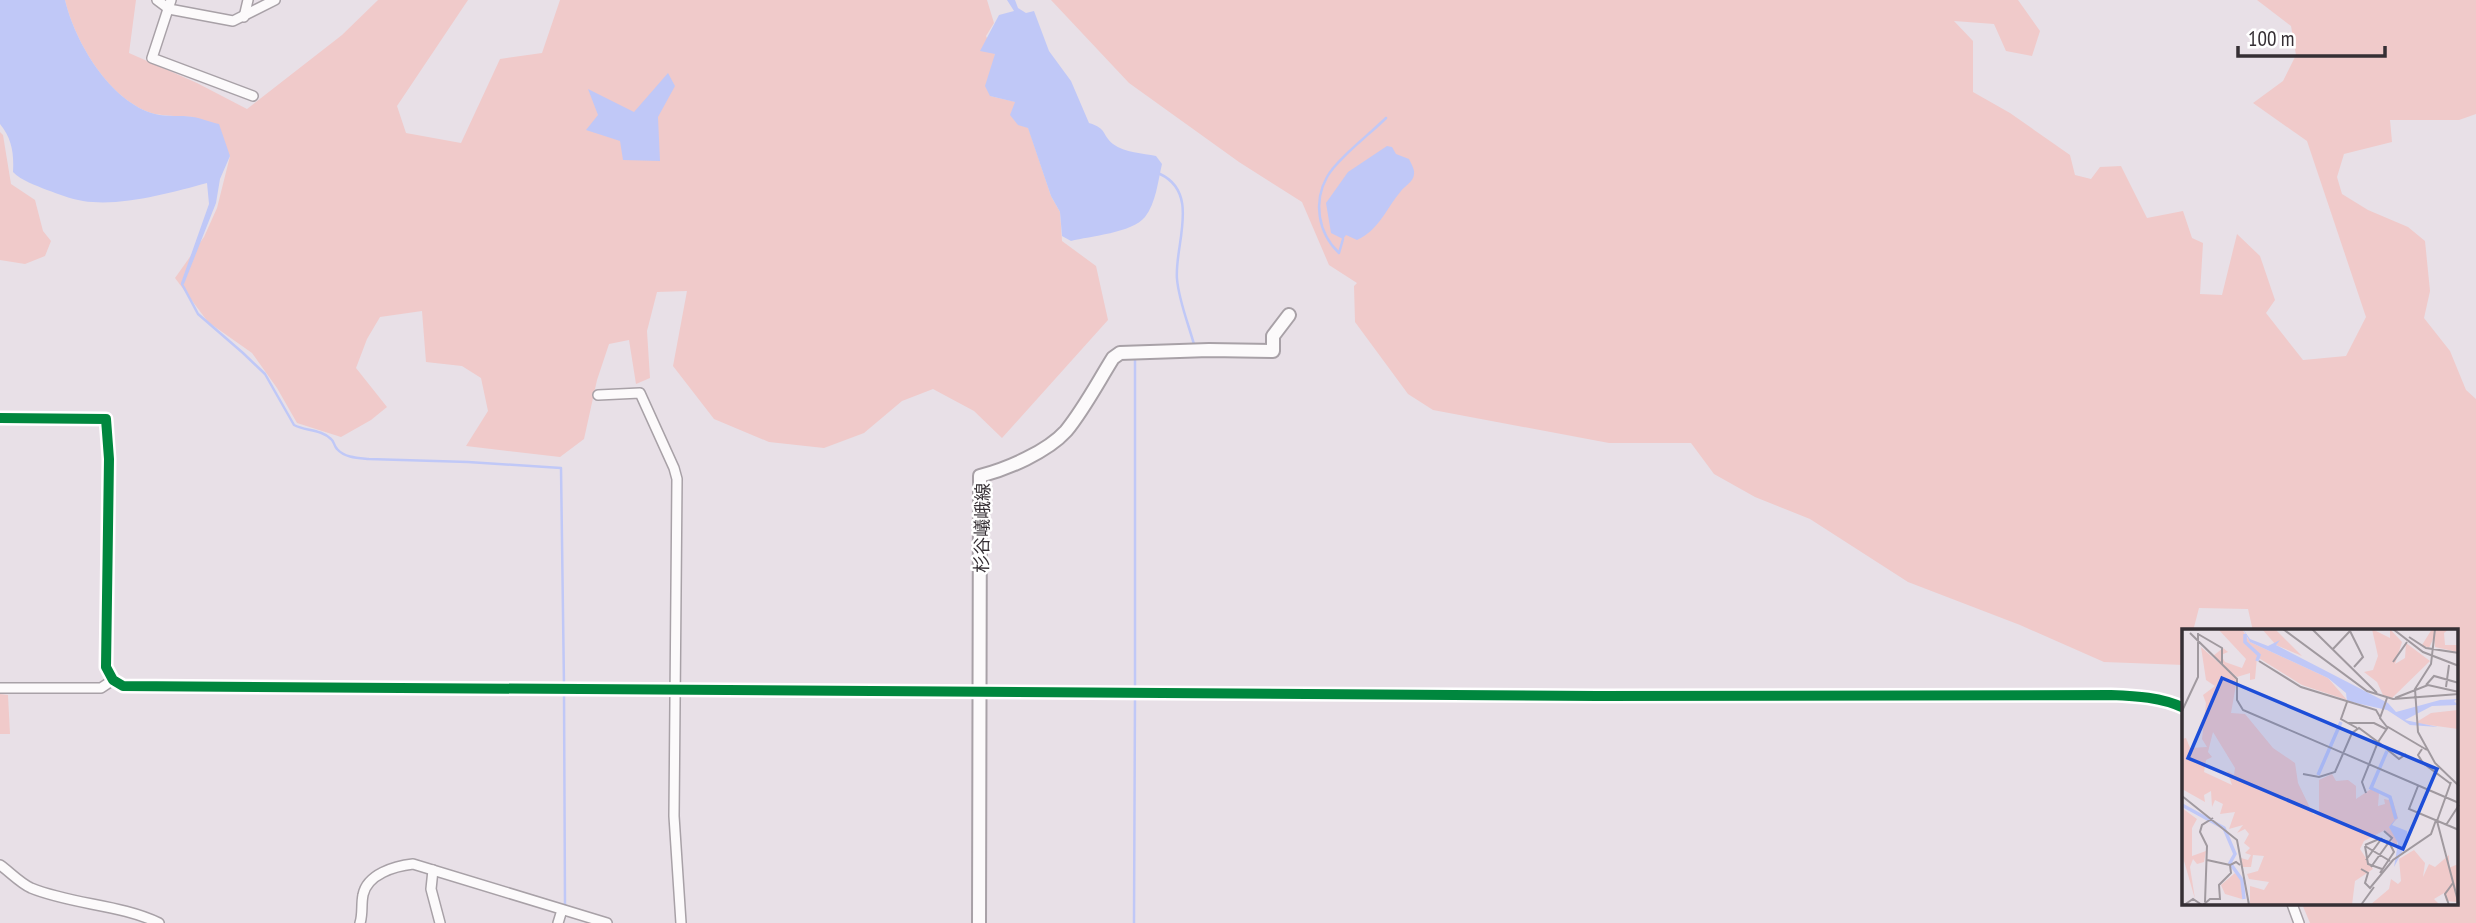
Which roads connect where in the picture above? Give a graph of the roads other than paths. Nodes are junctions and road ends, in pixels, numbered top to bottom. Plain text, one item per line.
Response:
1 (157, 0) edge
2 (248, 0) edge
3 (275, 0) edge
4 (170, 5) edge
5 (244, 17) junction
6 (253, 96) dead end
7 (1289, 315) dead end
8 (598, 395) dead end
9 (0, 418) edge
10 (113, 680) junction
11 (0, 688) edge
12 (675, 688) junction
13 (981, 691) junction
14 (2182, 707) edge
15 (0, 865) edge
16 (433, 870) junction
17 (2293, 906) edge
18 (562, 910) junction
19 (159, 923) edge
20 (360, 923) edge
21 (440, 923) edge
22 (558, 923) edge
23 (607, 923) edge
24 (681, 923) edge
25 (979, 923) edge
26 (2299, 923) edge

1 - 4 street
2 - 5 street
3 - 5 street
4 - 5 street
4 - 6 street
7 - 13 main road, 杉谷嶬峨線
8 - 12 street
9 - 10 street
10 - 11 street
10 - 12 street
12 - 13 street
12 - 24 street
13 - 14 street
13 - 25 main road, 杉谷嶬峨線
15 - 19 street
16 - 18 street
16 - 20 street
16 - 21 street
17 - 26 street
18 - 22 street
18 - 23 street

